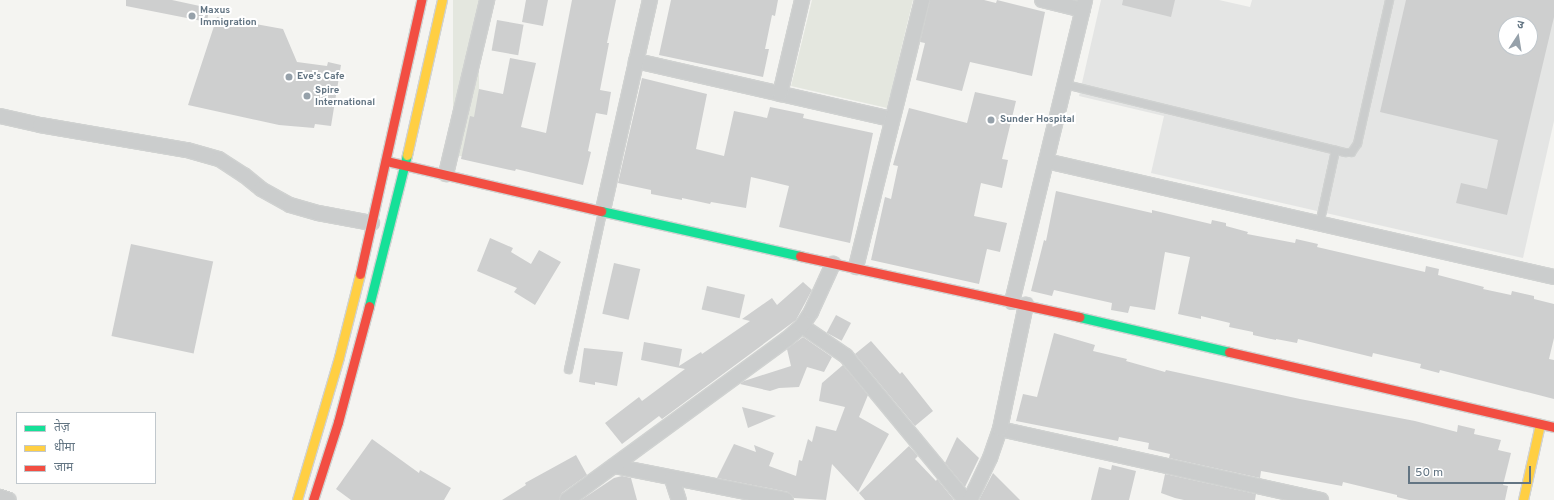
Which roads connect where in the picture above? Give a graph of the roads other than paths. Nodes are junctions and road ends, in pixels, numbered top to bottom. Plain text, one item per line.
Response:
1 (421, 0) edge
2 (442, 0) edge
3 (487, 0) edge
4 (650, 0) edge
5 (802, 0) edge
6 (922, 0) edge
7 (1042, 0) edge
8 (1389, 0) edge
9 (1084, 5) edge
10 (636, 61) junction
11 (1065, 84) junction
12 (780, 94) junction
13 (0, 116) edge
14 (892, 119) junction
15 (1336, 150) junction
16 (386, 161) junction
17 (1046, 161) junction
18 (405, 165) junction
19 (446, 174) junction
20 (603, 210) junction
21 (372, 223) junction
22 (1319, 224) junction
23 (833, 264) junction
24 (856, 268) junction
25 (1554, 277) edge
26 (1012, 302) junction
27 (1026, 305) junction
28 (802, 326) junction
29 (568, 369) dead end
30 (1540, 424) junction
31 (1554, 427) edge
32 (1000, 429) junction
33 (614, 466) junction
34 (672, 479) junction
35 (0, 497) edge
36 (572, 499) edge
37 (9, 500) edge
38 (296, 500) edge
39 (313, 500) edge
40 (679, 500) edge
41 (786, 500) edge
42 (965, 500) edge
43 (970, 500) edge
44 (1322, 500) edge
45 (1523, 500) edge

1 - 16 street
2 - 18 street
3 - 19 street
4 - 10 street
5 - 12 street
6 - 14 street
7 - 9 street
8 - 15 lane
9 - 11 street
10 - 12 street
10 - 20 street
11 - 15 lane
11 - 17 street
12 - 14 street
13 - 21 street
14 - 24 street
15 - 22 lane
16 - 18 street
16 - 21 street
17 - 22 street
17 - 26 street
18 - 19 street
18 - 39 street
19 - 20 street
20 - 23 street
20 - 29 lane
21 - 38 street
22 - 25 street
23 - 24 street
23 - 28 street
24 - 26 street
26 - 27 street
27 - 30 street
27 - 32 street
28 - 33 street
28 - 42 street
30 - 31 street
30 - 45 street
32 - 43 street
32 - 44 street
33 - 34 street
33 - 36 street
34 - 40 street
34 - 41 street
35 - 37 street

